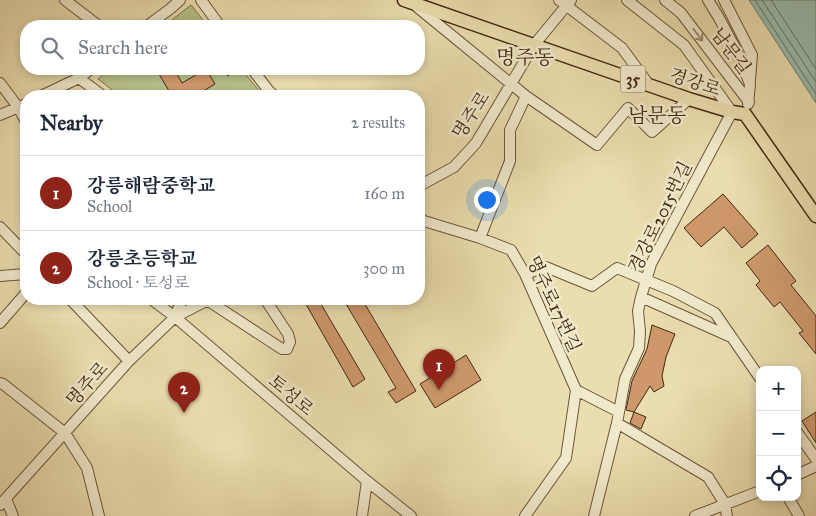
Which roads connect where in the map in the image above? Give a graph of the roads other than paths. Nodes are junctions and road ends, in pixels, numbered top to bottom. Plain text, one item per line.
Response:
1 (180, 0) edge
2 (201, 0) edge
3 (627, 0) edge
4 (665, 0) edge
5 (708, 0) edge
6 (724, 0) edge
7 (71, 1) edge
8 (409, 2) edge
9 (565, 2) edge
10 (92, 20) edge
11 (155, 20) edge
12 (216, 20) edge
13 (534, 45) junction
14 (83, 75) edge
15 (257, 75) edge
16 (79, 78) junction
17 (0, 83) edge
18 (511, 83) junction
19 (750, 84) junction
20 (649, 85) junction
21 (54, 90) edge
22 (94, 90) edge
23 (269, 90) edge
24 (526, 96) junction
25 (689, 99) junction
26 (749, 102) junction
27 (20, 103) edge
28 (20, 106) edge
29 (739, 113) junction
30 (0, 115) edge
31 (425, 183) edge
32 (816, 216) edge
33 (425, 221) edge
34 (0, 227) edge
35 (480, 238) junction
36 (20, 248) edge
37 (20, 274) edge
38 (525, 274) junction
39 (0, 276) edge
40 (645, 280) junction
41 (641, 296) junction
42 (20, 300) edge
43 (76, 305) edge
44 (159, 305) edge
45 (180, 305) edge
46 (197, 305) edge
47 (217, 305) edge
48 (269, 305) edge
49 (175, 317) junction
50 (0, 323) edge
51 (732, 337) junction
52 (129, 361) junction
53 (756, 372) edge
54 (0, 383) edge
55 (576, 390) junction
56 (619, 412) junction
57 (617, 423) junction
58 (65, 433) junction
59 (801, 438) edge
60 (816, 459) edge
61 (816, 466) edge
62 (801, 473) edge
63 (366, 481) junction
64 (756, 492) edge
65 (790, 501) edge
66 (3, 502) edge
67 (725, 504) junction
68 (13, 516) edge
69 (100, 516) edge
70 (362, 516) edge
71 (411, 516) edge
72 (525, 516) edge
73 (594, 516) edge
74 (694, 516) edge
75 (727, 516) edge
76 (798, 516) edge

1 - 11 street
2 - 12 street
3 - 29 street
4 -> 26 street, 남문길
5 - 19 street
6 - 19 street, 경강로2015번길
7 - 10 street
8 - 13 main road, 경강로 / 35
8 - 18 street
9 - 13 street, 명주로
9 - 20 street
13 - 18 street, 명주로
13 - 20 main road, 경강로 / 35
14 - 16 street
15 - 23 street
16 - 21 street
16 - 22 street
17 - 27 street
18 - 24 street
18 - 31 street, 명주로
19 - 26 street, 경강로2015번길
20 - 25 main road, 경강로 / 35
24 - 25 street
24 - 35 street
25 - 29 main road, 경강로 / 35
26 - 29 street, 경강로2015번길
28 - 30 street
29 - 32 main road
29 - 40 street, 경강로2015번길
33 - 35 street, 명주로17번길
34 - 36 street
35 - 38 street, 명주로17번길
37 - 39 street
38 - 40 street
38 - 55 street, 명주로17번길
40 - 41 street, 경강로2015번길
40 - 51 street
41 - 51 street
41 - 56 street, 경강로2015번길
42 - 50 street
43 - 52 street
44 - 49 street, 토성로
45 - 49 street
46 - 49 street, 명주로
47 - 48 street
49 - 52 street, 명주로
49 - 63 street, 토성로
51 - 53 street
52 - 58 street, 명주로
54 - 58 street
55 - 56 street
55 - 72 street
56 - 57 street, 경강로2015번길
57 - 67 street
57 - 73 street, 경강로2015번길
58 - 66 street, 명주로
58 - 69 street
59 - 60 street
61 - 62 street
63 - 70 street
63 - 71 street, 토성로
64 - 67 street
65 - 76 street
66 - 68 street
67 - 74 street
67 - 75 street

